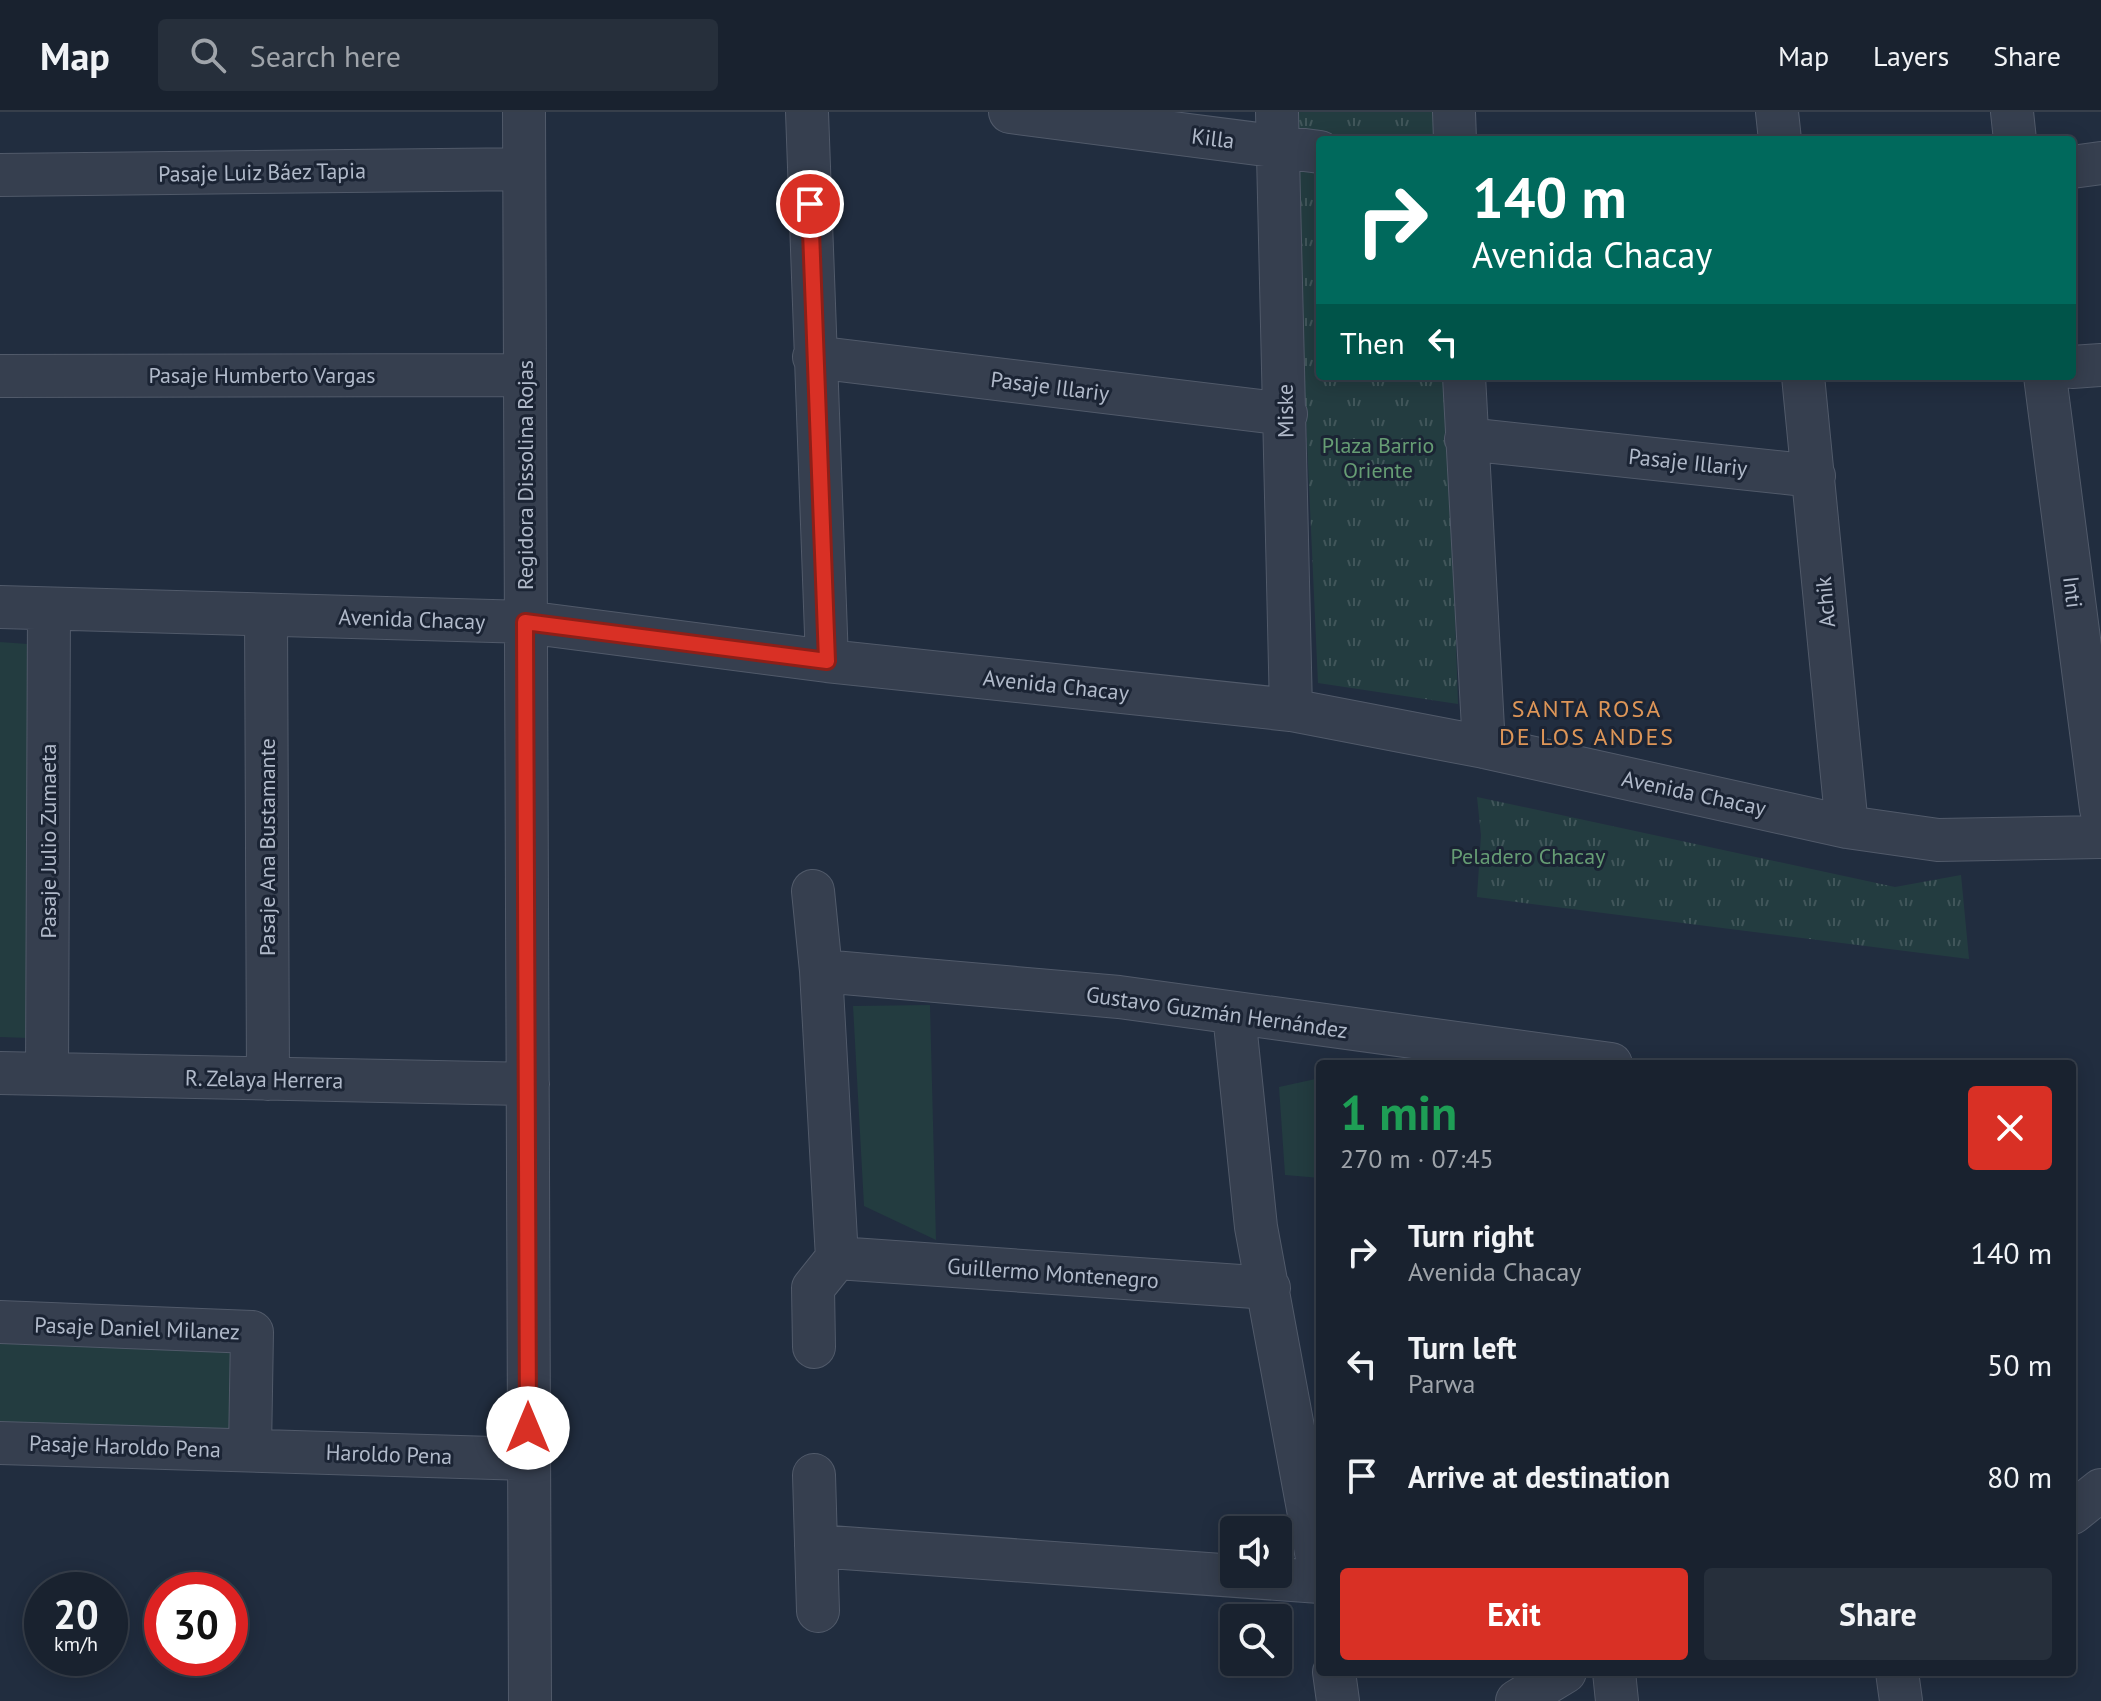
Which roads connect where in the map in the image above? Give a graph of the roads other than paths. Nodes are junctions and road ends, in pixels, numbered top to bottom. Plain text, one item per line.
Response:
1 (524, 112) edge
2 (807, 112) edge
3 (1010, 112) edge
4 (1454, 112) edge
5 (1777, 112) edge
6 (2012, 112) edge
7 (1277, 129) edge
8 (1455, 136) edge
9 (1780, 136) edge
10 (2015, 136) edge
11 (1316, 150) edge
12 (2101, 163) edge
13 (2076, 166) edge
14 (524, 169) junction
15 (0, 175) edge
16 (814, 357) junction
17 (2101, 365) edge
18 (2076, 367) edge
19 (524, 375) junction
20 (0, 376) edge
21 (1464, 380) edge
22 (1803, 380) edge
23 (2046, 380) edge
24 (1286, 414) junction
25 (1466, 439) junction
26 (1814, 476) junction
27 (2087, 582) edge
28 (0, 607) edge
29 (49, 609) junction
30 (266, 615) junction
31 (525, 622) junction
32 (827, 661) junction
33 (1291, 710) junction
34 (1484, 747) junction
35 (2101, 809) edge
36 (1847, 827) junction
37 (2101, 837) edge
38 (813, 891) dead end
39 (821, 971) junction
40 (1234, 1014) junction
41 (1555, 1060) edge
42 (0, 1073) edge
43 (47, 1074) junction
44 (268, 1079) junction
45 (528, 1084) junction
46 (837, 1258) junction
47 (1269, 1288) junction
48 (0, 1322) edge
49 (814, 1347) dead end
50 (0, 1443) edge
51 (250, 1450) junction
52 (528, 1459) junction
53 (814, 1475) dead end
54 (2101, 1490) edge
55 (2076, 1510) edge
56 (816, 1546) junction
57 (1316, 1552) edge
58 (1316, 1582) edge
59 (818, 1611) dead end
60 (1335, 1676) edge
61 (1558, 1676) edge
62 (1614, 1676) edge
63 (1898, 1676) edge
64 (530, 1701) edge
65 (1338, 1701) edge
66 (1517, 1701) edge
67 (1617, 1701) edge
68 (1901, 1701) edge

1 - 14 street, Regidora Dissolina Rojas
2 - 16 street
3 - 7 street, Killa
4 - 8 street
5 - 9 street
6 - 10 street
7 - 11 street, Killa
7 - 24 street, Miske
12 - 13 street
14 - 15 street, Pasaje Luiz Báez Tapia
14 - 19 street, Regidora Dissolina Rojas
16 - 24 street, Pasaje Illariy
16 - 32 street
17 - 18 street
19 - 20 street, Pasaje Humberto Vargas
19 - 31 street, Regidora Dissolina Rojas
21 - 25 street
22 - 26 street, Achik
23 - 27 street, Inti
24 - 33 street, Miske
25 - 26 street, Pasaje Illariy
25 - 34 street
26 - 36 street, Achik
27 - 35 street, Inti
28 - 29 street, Avenida Chacay
29 - 30 street, Avenida Chacay
29 - 43 street, Pasaje Julio Zumaeta
30 - 31 street, Avenida Chacay
30 - 44 street, Pasaje Ana Bustamante
31 - 32 street, Avenida Chacay
31 - 45 street, Regidora Dissolina Rojas
32 - 33 street, Avenida Chacay
33 - 34 street, Avenida Chacay
34 - 36 street, Avenida Chacay
36 - 37 street, Avenida Chacay
38 - 39 street
39 - 40 street, Gustavo Guzmán Hernández
39 - 46 street
40 - 41 street, Gustavo Guzmán Hernández
40 - 47 street
42 - 43 street, R. Zelaya Herrera
43 - 44 street, R. Zelaya Herrera
44 - 45 street, R. Zelaya Herrera
45 - 52 street, Regidora Dissolina Rojas
46 - 47 street, Guillermo Montenegro
46 - 49 street
47 - 57 street
48 - 51 street, Pasaje Daniel Milanez
50 - 51 street, Pasaje Haroldo Pena
51 - 52 street, Haroldo Pena
52 - 64 street, Regidora Dissolina Rojas
53 - 56 street
54 - 55 street
56 - 58 street
56 - 59 street
60 - 65 street
61 - 66 street
62 - 67 street
63 - 68 street

